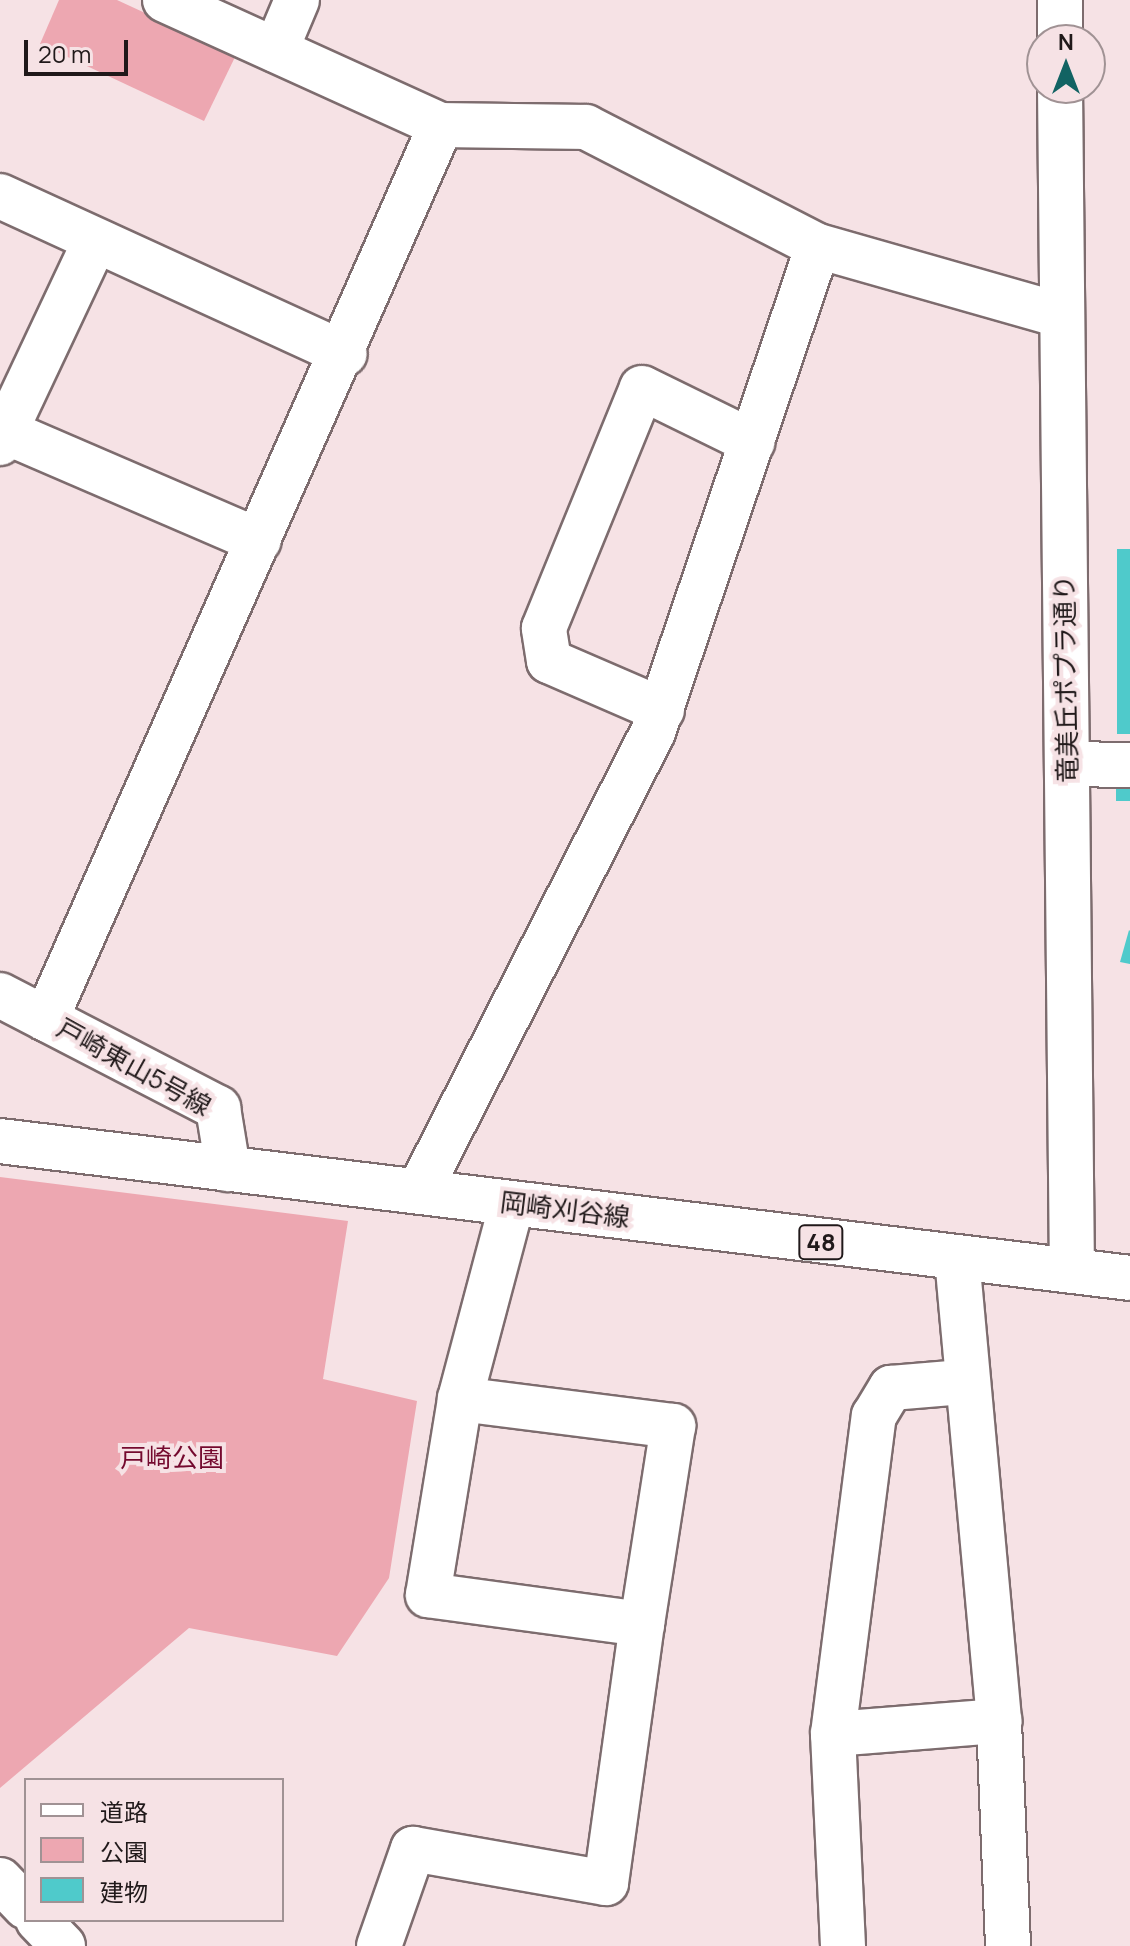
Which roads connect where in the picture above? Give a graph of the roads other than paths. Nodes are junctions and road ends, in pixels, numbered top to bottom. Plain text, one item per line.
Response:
1 (165, 0) edge
2 (297, 0) edge
3 (1060, 0) edge
4 (1060, 24) edge
5 (276, 50) junction
6 (1060, 104) edge
7 (441, 125) junction
8 (0, 196) edge
9 (95, 241) junction
10 (818, 246) junction
11 (1061, 315) junction
12 (345, 354) junction
13 (3, 437) edge
14 (752, 442) junction
15 (259, 541) junction
16 (662, 710) junction
17 (1067, 764) junction
18 (1130, 765) edge
19 (0, 995) edge
20 (46, 1019) junction
21 (0, 1141) edge
22 (228, 1169) junction
23 (419, 1191) junction
24 (512, 1204) junction
25 (957, 1258) junction
26 (1072, 1271) junction
27 (1130, 1278) edge
28 (963, 1382) junction
29 (460, 1399) junction
30 (642, 1624) junction
31 (999, 1721) junction
32 (833, 1734) junction
33 (0, 1880) edge
34 (24, 1905) edge
35 (40, 1922) edge
36 (63, 1946) edge
37 (379, 1946) edge
38 (843, 1946) edge
39 (1008, 1946) edge

1 - 5 street
2 - 5 street
3 - 4 street
5 - 7 street
6 - 11 street, 竜美丘ポプラ通り
7 - 10 street
7 - 12 street
8 - 9 street
9 - 12 street
9 - 13 street
10 - 11 street
10 - 14 street
11 - 17 street, 竜美丘ポプラ通り
12 - 15 street
13 - 15 street
14 - 16 street
14 - 16 street
15 - 20 street
16 - 23 street
17 - 18 street
17 - 26 street, 竜美丘ポプラ通り
19 - 20 street, 戸崎東山5号線
20 - 22 street, 戸崎東山5号線
21 - 22 street, 岡崎刈谷線 / 48
22 - 23 street, 岡崎刈谷線 / 48
23 - 24 street, 岡崎刈谷線 / 48
24 - 25 street, 岡崎刈谷線 / 48
24 - 29 street
25 - 26 street, 岡崎刈谷線 / 48
25 - 28 street
26 - 27 street, 岡崎刈谷線 / 48
28 - 31 street
28 - 32 street
29 - 30 street
29 - 30 street
30 - 37 street
31 - 32 street
31 - 39 street
32 - 38 street
33 - 34 street
35 - 36 street

